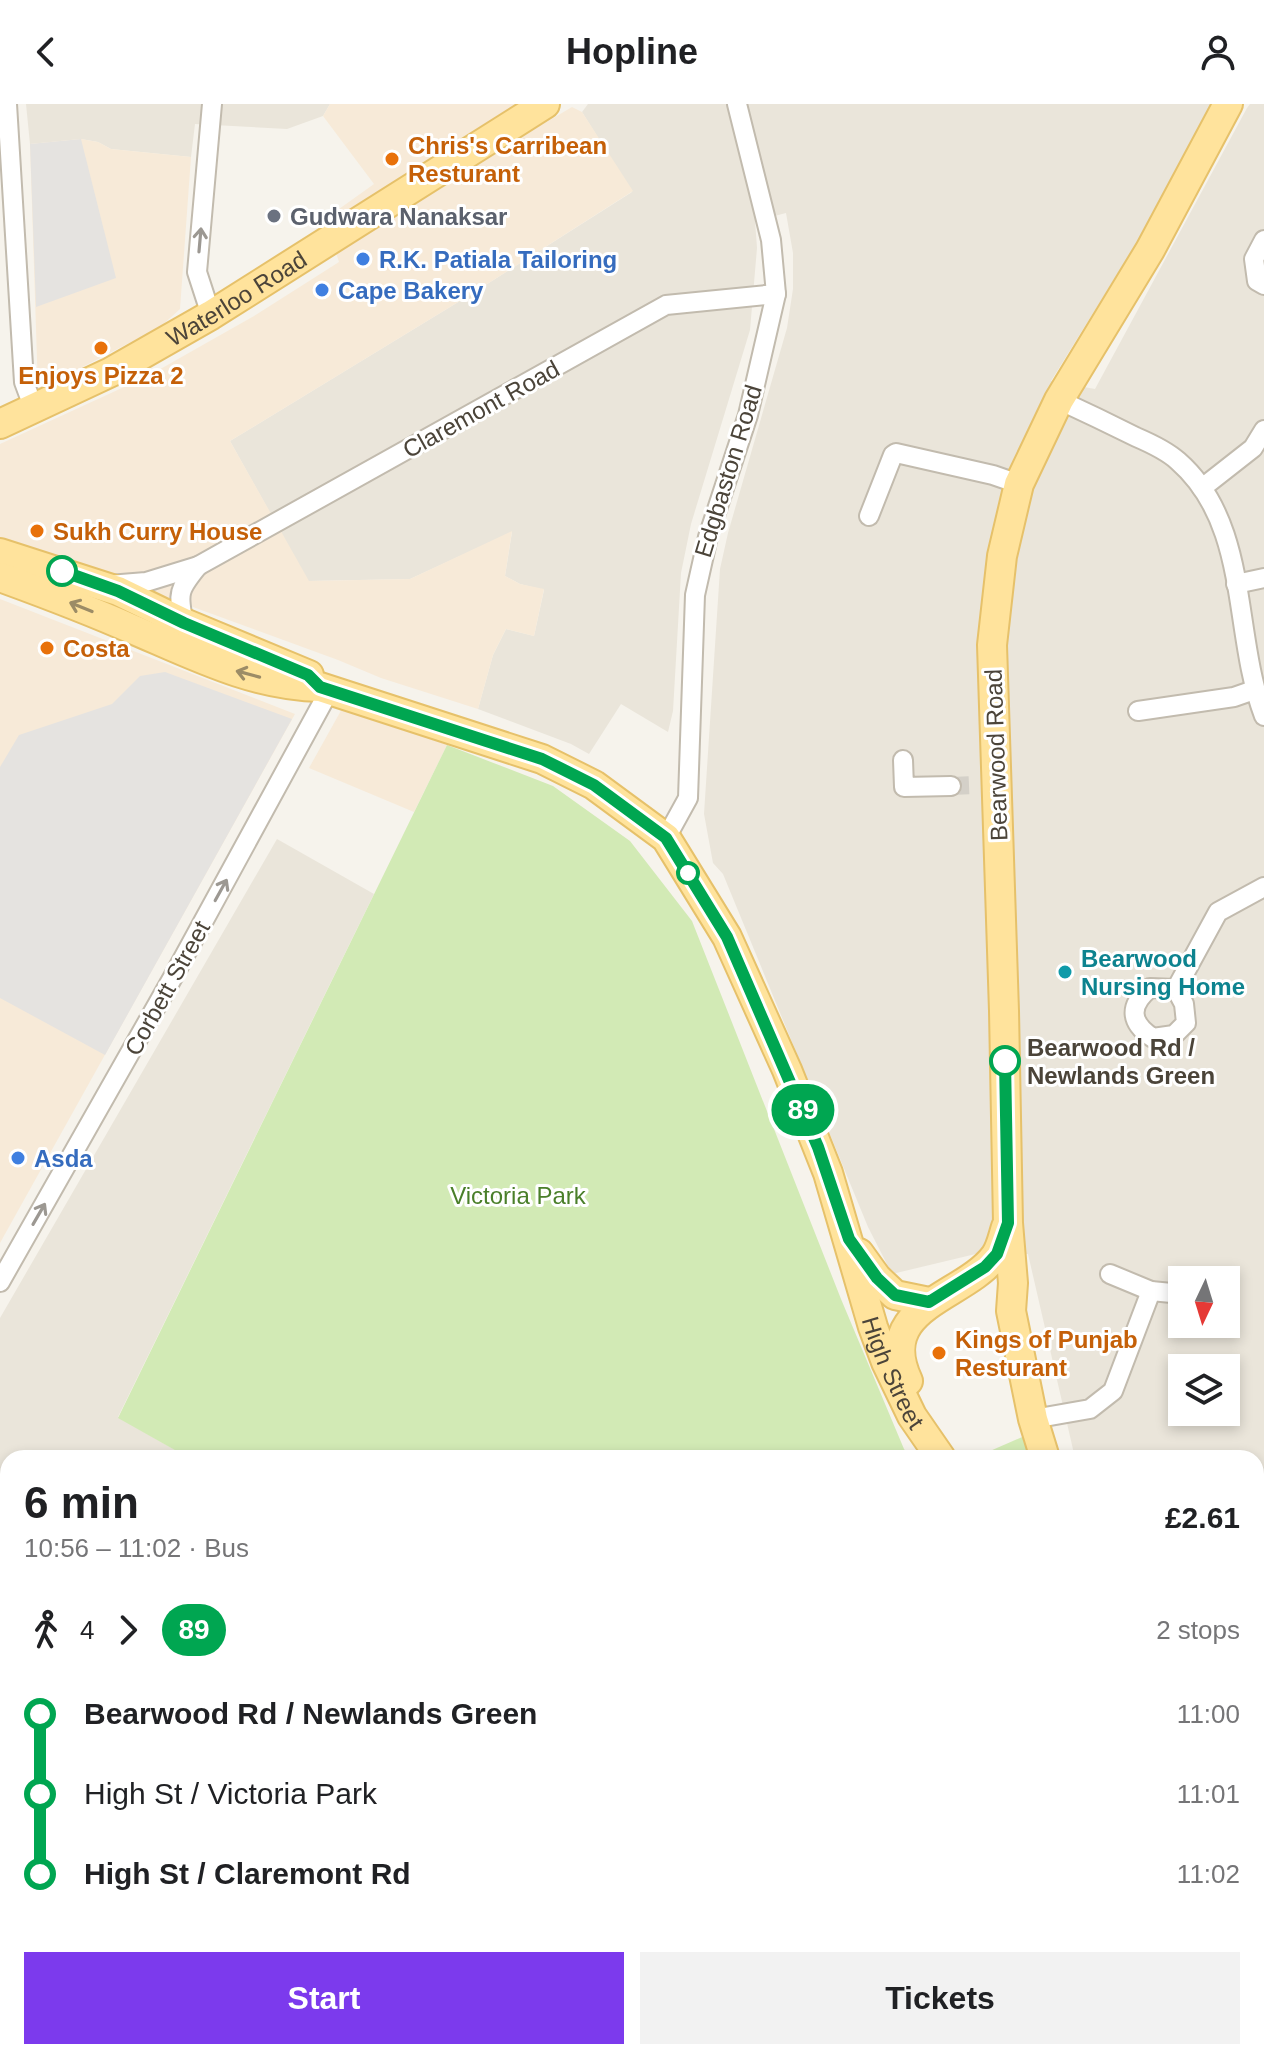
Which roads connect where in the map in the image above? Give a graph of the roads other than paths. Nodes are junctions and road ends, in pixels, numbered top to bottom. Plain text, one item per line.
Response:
1 (7, 104) edge
2 (212, 104) edge
3 (545, 104) edge
4 (737, 104) edge
5 (1228, 104) edge
6 (1264, 240) edge
7 (1264, 285) edge
8 (776, 294) junction
9 (211, 315) junction
10 (1059, 400) junction
11 (34, 409) junction
12 (0, 424) edge
13 (1264, 430) edge
14 (1259, 451) edge
15 (1019, 484) junction
16 (1202, 488) junction
17 (869, 516) dead end
18 (0, 553) edge
19 (198, 566) junction
20 (0, 577) edge
21 (1264, 578) edge
22 (1236, 584) junction
23 (97, 585) junction
24 (130, 628) junction
25 (181, 636) junction
26 (325, 689) junction
27 (1254, 690) junction
28 (1138, 711) dead end
29 (1264, 716) edge
30 (903, 760) dead end
31 (951, 786) tunnel mouth
32 (666, 838) junction
33 (1264, 887) edge
34 (1176, 989) dead end
35 (1008, 1223) junction
36 (849, 1239) junction
37 (1110, 1274) dead end
38 (966, 1280) junction
39 (0, 1282) edge
40 (1151, 1291) junction
41 (1168, 1293) edge
42 (929, 1302) junction
43 (1011, 1311) junction
44 (1033, 1419) junction
45 (936, 1450) edge
46 (938, 1450) edge
47 (1043, 1450) edge

1 - 11 street
9 -> 2 street
3 - 9 main road, Waterloo Road
4 - 8 street, Edgbaston Road
5 - 10 main road, Bearwood Road
6 - 7 street
8 - 19 street, Claremont Road
8 - 32 street, Edgbaston Road
9 - 11 main road, Waterloo Road
10 - 15 main road, Bearwood Road
10 - 16 street
11 - 12 main road, Waterloo Road
13 - 14 street
14 - 16 street
15 - 17 street
15 - 35 main road, Bearwood Road
16 - 22 street
18 - 23 main road
19 - 23 street, Claremont Road
19 - 25 street
24 -> 20 main road
21 - 22 street
22 - 27 street
23 - 24 main road
23 - 25 main road
24 - 25 main road
25 - 26 main road, High Street
26 - 32 main road, High Street
39 -> 26 street, Corbett Street
27 - 28 street
27 - 29 street
30 - 31 street
32 - 36 main road, High Street
33 - 34 street
35 - 38 main road
35 - 43 main road, Bearwood Road
36 - 42 main road
36 - 45 main road, High Street
37 - 40 street
38 - 42 main road
38 - 43 main road
40 - 41 street
40 - 44 street
42 - 46 main road
43 - 44 main road, Bearwood Road
44 - 47 main road, Bearwood Road

